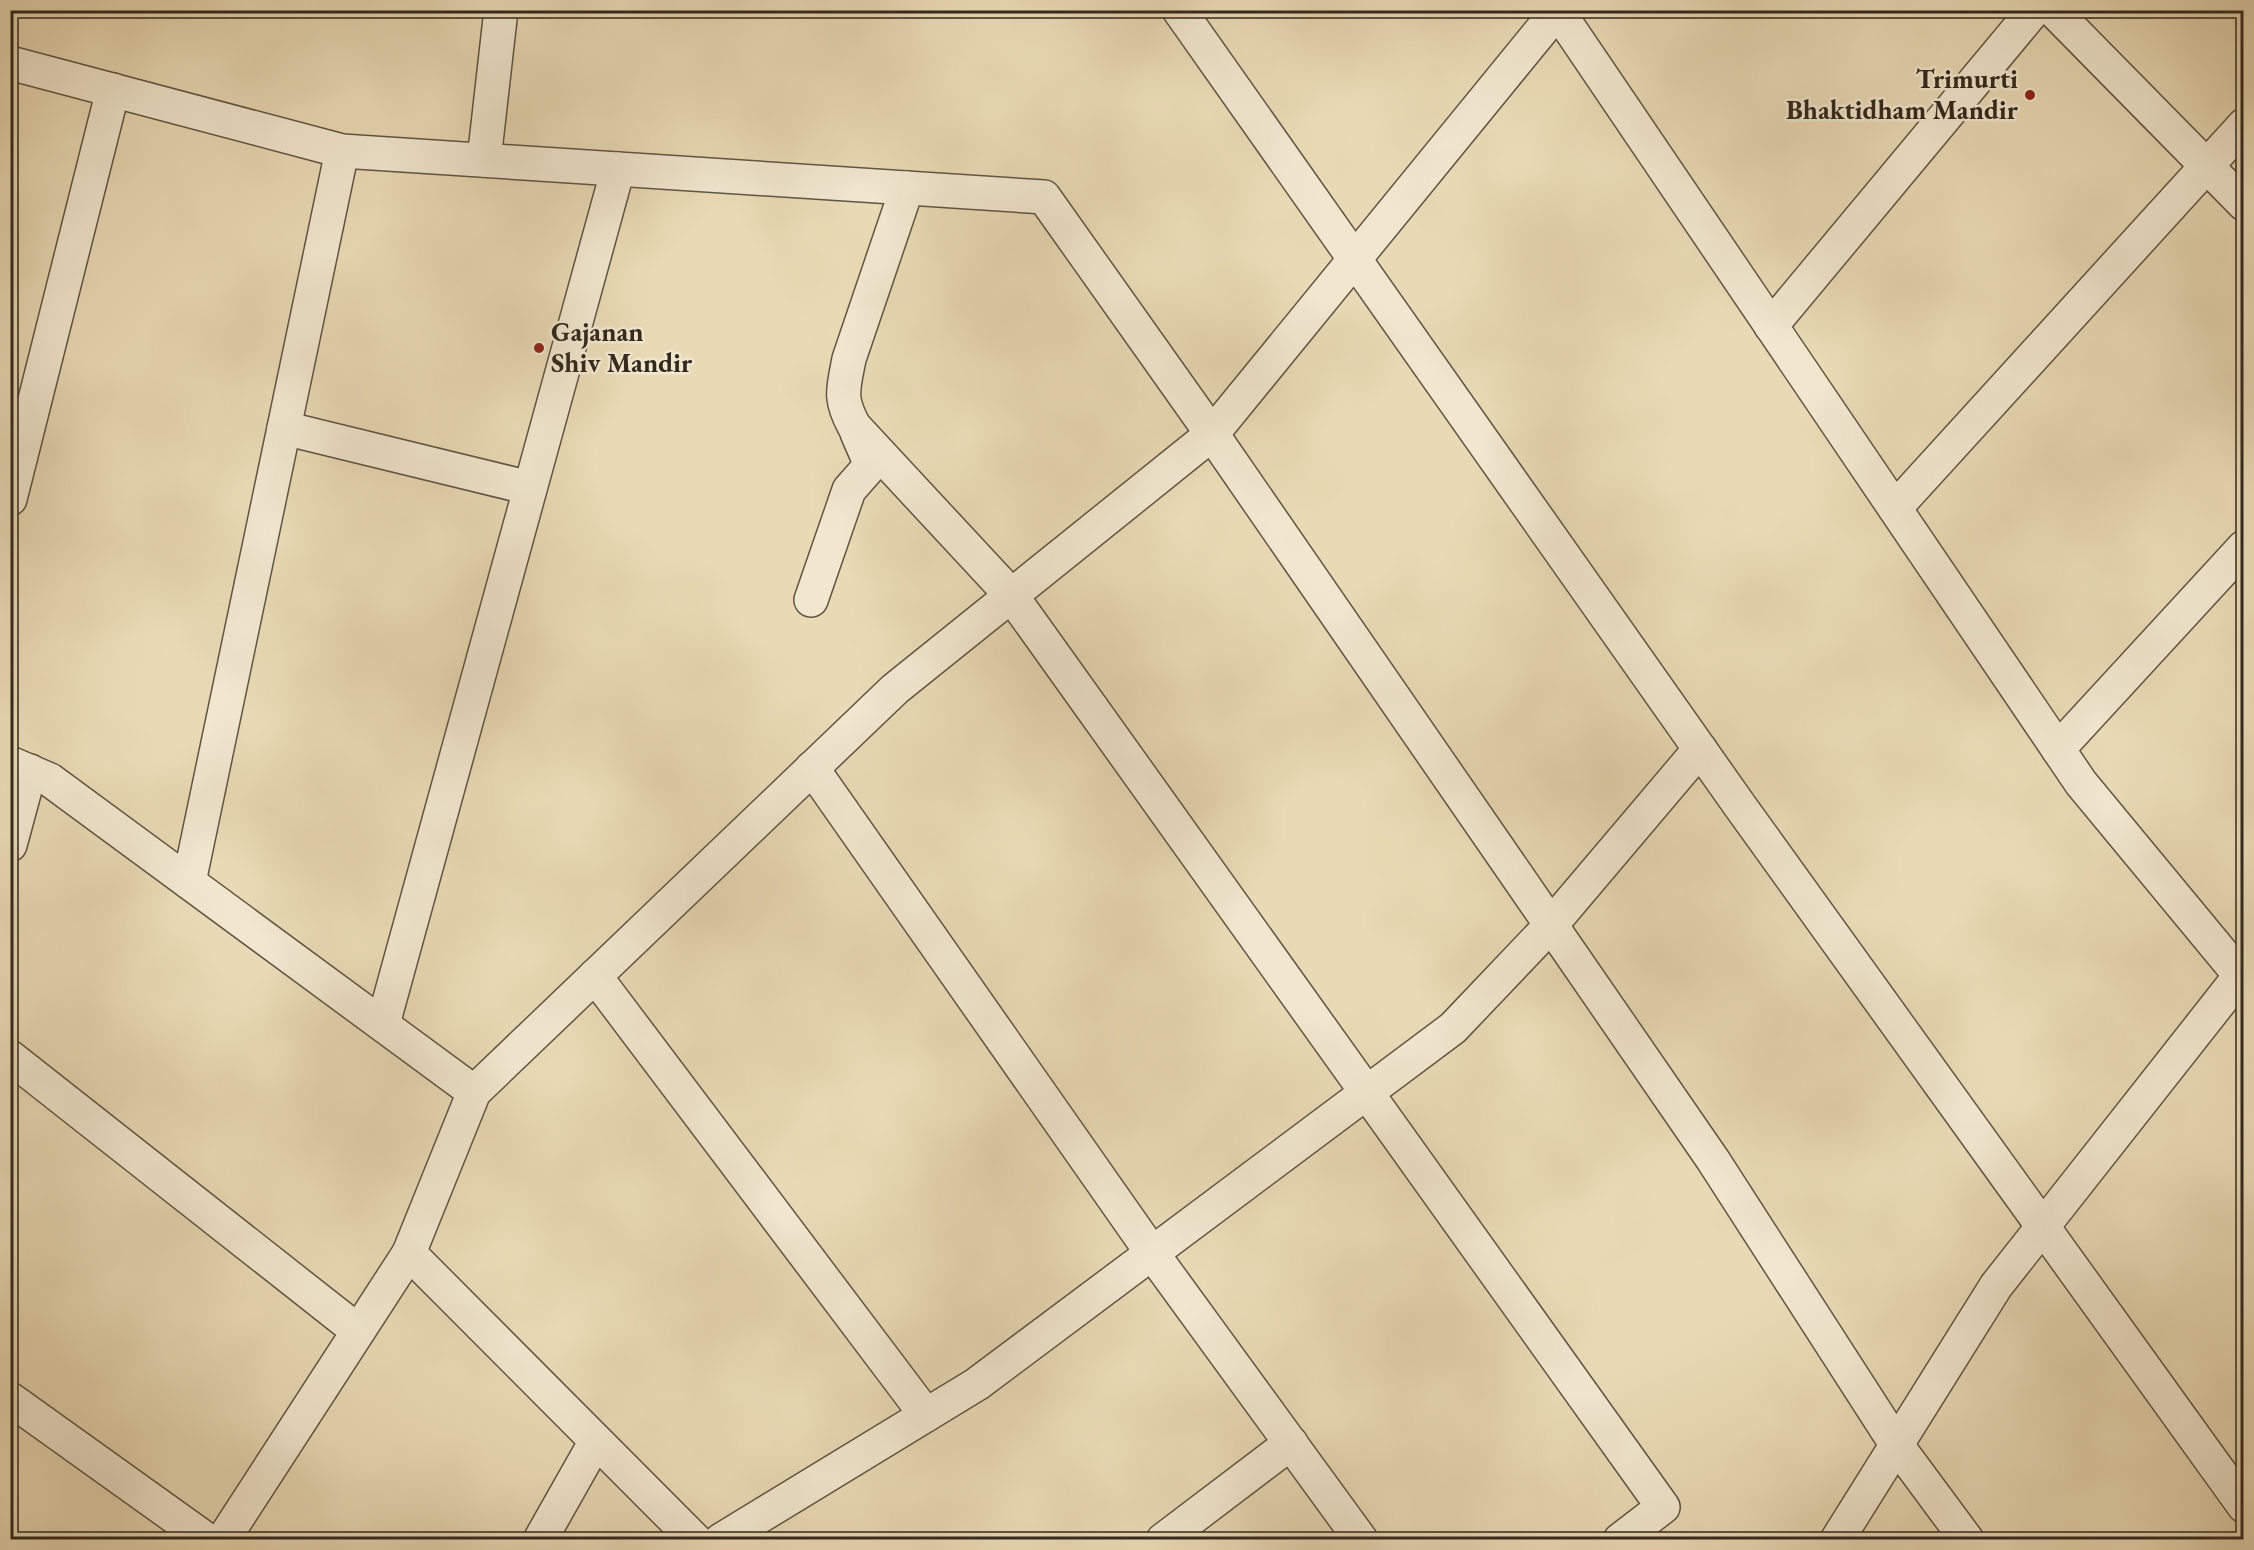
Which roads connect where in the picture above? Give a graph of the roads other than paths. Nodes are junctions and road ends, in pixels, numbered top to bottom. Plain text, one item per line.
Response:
1 (501, 10) edge
2 (1179, 10) edge
3 (1558, 10) edge
4 (2034, 10) edge
5 (2053, 10) edge
6 (10, 63) edge
7 (113, 90) junction
8 (2244, 124) edge
9 (342, 151) junction
10 (484, 160) junction
11 (2205, 165) junction
12 (618, 169) junction
13 (907, 188) junction
14 (2244, 204) edge
15 (1355, 258) junction
16 (1771, 326) junction
17 (854, 426) junction
18 (284, 428) junction
19 (1212, 434) junction
20 (530, 488) junction
21 (10, 500) edge
22 (1895, 508) junction
23 (2244, 547) edge
24 (1011, 596) junction
25 (811, 600) dead end
26 (1700, 749) junction
27 (2058, 749) junction
28 (20, 767) edge
29 (812, 768) junction
30 (10, 845) edge
31 (189, 882) junction
32 (1551, 925) junction
33 (2242, 975) edge
34 (595, 976) junction
35 (383, 1024) junction
36 (10, 1057) edge
37 (474, 1092) junction
38 (1366, 1093) junction
39 (2043, 1226) junction
40 (409, 1253) junction
41 (1152, 1253) junction
42 (358, 1331) junction
43 (10, 1399) edge
44 (926, 1415) junction
45 (596, 1441) junction
46 (1291, 1443) junction
47 (1896, 1444) junction
48 (2244, 1506) edge
49 (207, 1539) edge
50 (223, 1539) edge
51 (540, 1539) edge
52 (695, 1539) edge
53 (721, 1539) edge
54 (1162, 1539) edge
55 (1361, 1539) edge
56 (1620, 1539) edge
57 (1837, 1539) edge
58 (1967, 1539) edge

1 - 10 street
2 - 15 street
3 - 15 street
3 - 16 street
4 - 16 street
5 - 11 street
6 - 7 street
7 - 9 street
7 - 21 street
8 - 11 street
9 - 10 street
9 - 18 street
10 - 12 street
11 - 14 street
11 - 22 street
12 - 13 street
12 - 20 street
13 - 17 street
13 - 19 street
15 - 19 street
15 - 26 street
16 - 22 street
17 - 24 street
17 - 25 street
18 - 20 street
18 - 31 street
19 - 24 street
19 - 32 street
20 - 35 street
22 - 27 street
23 - 27 street
24 - 29 street
24 - 38 street
26 - 32 street
26 - 39 street
27 - 33 street
28 - 30 street
28 - 31 street
29 - 34 street
29 - 41 street
31 - 35 street
32 - 38 street
32 - 47 street
33 - 39 street
34 - 37 street
34 - 44 street
35 - 37 street
36 - 42 street
37 - 40 street
38 - 41 street
38 - 56 street
39 - 47 street
39 - 48 street
40 - 42 street
40 - 45 street
41 - 44 street
41 - 46 street
42 - 50 street
43 - 49 street
44 - 53 street
45 - 51 street
45 - 52 street
46 - 54 street
46 - 55 street
47 - 57 street
47 - 58 street

